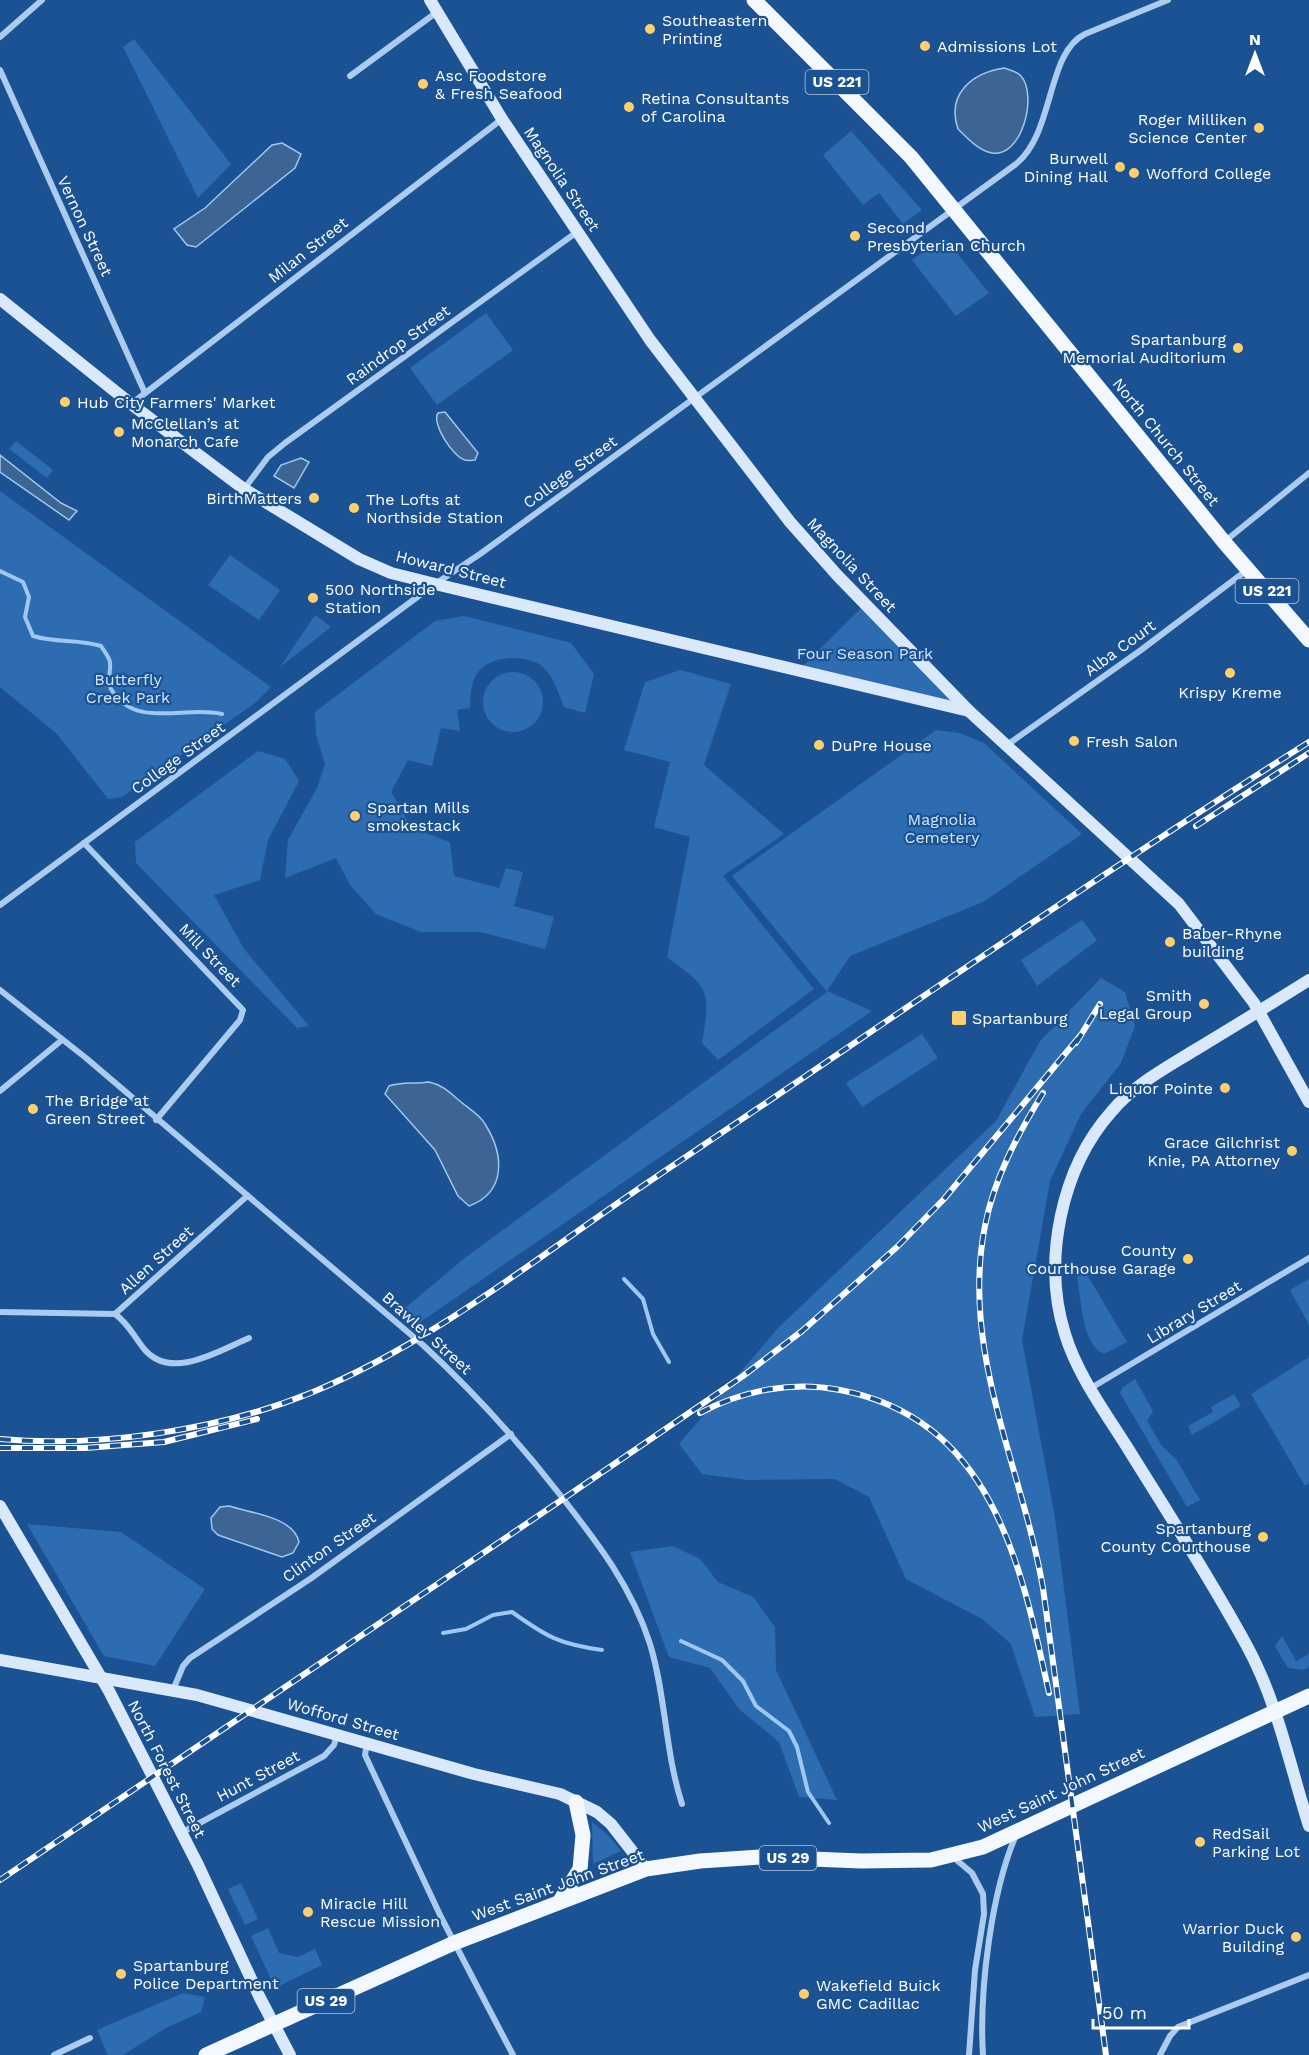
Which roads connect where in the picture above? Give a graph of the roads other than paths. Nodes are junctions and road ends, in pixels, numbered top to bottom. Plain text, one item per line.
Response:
1 (42, 0) edge
2 (429, 0) edge
3 (754, 0) edge
4 (1168, 0) edge
5 (436, 12) junction
6 (0, 37) edge
7 (0, 70) edge
8 (350, 76) dead end
9 (502, 119) junction
10 (952, 208) junction
11 (577, 232) junction
12 (0, 299) edge
13 (146, 393) junction
14 (694, 399) junction
15 (131, 404) junction
16 (1309, 472) edge
17 (244, 489) junction
18 (1224, 542) junction
19 (1248, 569) junction
20 (435, 584) junction
21 (1309, 640) edge
22 (969, 711) junction
23 (1007, 745) junction
24 (84, 843) junction
25 (0, 905) edge
26 (1309, 980) edge
27 (0, 990) edge
28 (1258, 1011) junction
29 (62, 1040) junction
30 (0, 1091) edge
31 (1309, 1102) edge
32 (156, 1120) junction
33 (246, 1197) junction
34 (1309, 1258) edge
35 (0, 1312) edge
36 (115, 1314) junction
37 (249, 1338) dead end
38 (1091, 1388) junction
39 (511, 1434) junction
40 (0, 1506) edge
41 (0, 1660) edge
42 (100, 1676) junction
43 (173, 1689) junction
44 (1309, 1696) edge
45 (1275, 1713) junction
46 (337, 1735) junction
47 (367, 1743) junction
48 (576, 1802) junction
49 (682, 1804) dead end
50 (1309, 1826) edge
51 (181, 1833) junction
52 (1017, 1833) junction
53 (952, 1856) junction
54 (646, 1869) junction
55 (560, 1901) junction
56 (454, 1943) junction
57 (1309, 1975) edge
58 (274, 2025) junction
59 (90, 2038) dead end
60 (54, 2055) edge
61 (206, 2055) edge
62 (290, 2055) edge
63 (513, 2055) edge
64 (969, 2055) edge
65 (983, 2055) edge
66 (1160, 2055) edge

1 - 6 street
2 - 5 street, Magnolia Street
3 - 10 main road, North Church Street / US 221
4 - 10 street, College Street
5 - 8 street
5 - 9 street, Magnolia Street
7 - 13 street, Vernon Street
9 - 11 street, Magnolia Street
9 - 13 street, Milan Street
10 - 14 street, College Street
10 - 18 main road, North Church Street / US 221
11 - 14 street, Magnolia Street
11 - 17 street, Raindrop Street
12 - 15 street, Howard Street
13 - 15 street, Milan Street
14 - 20 street, College Street
14 - 22 street, Magnolia Street
15 - 17 street, Howard Street
16 - 18 street
17 - 20 street, Howard Street
18 - 19 main road, North Church Street / US 221
19 - 21 main road, North Church Street / US 221
19 - 23 street, Alba Court
20 - 22 street, Howard Street
20 - 24 street, College Street
22 - 23 street, Magnolia Street
23 - 28 street, Magnolia Street
24 - 25 street, College Street
24 - 32 street, Mill Street
26 - 28 street
27 - 29 street, Brawley Street
28 - 31 street, Magnolia Street
28 - 38 street
29 - 30 street
29 - 32 street, Brawley Street
32 - 33 street, Brawley Street
33 - 36 street, Allen Street
33 - 39 street, Brawley Street
34 - 38 street, Library Street
35 - 36 street, Allen Street
36 - 37 street
38 - 45 street
39 - 43 street, Clinton Street
39 - 49 street, Brawley Street
40 - 42 street, North Forest Street
41 - 42 street, Wofford Street
42 - 43 street, Wofford Street
42 - 51 street, North Forest Street
43 - 46 street, Wofford Street
44 - 45 main road, West Saint John Street / US 29
45 - 50 street
45 - 52 main road, West Saint John Street / US 29
46 - 47 street, Wofford Street
46 - 51 street, Hunt Street
47 - 48 street, Wofford Street
47 - 56 street
48 - 54 street, Wofford Street
48 - 55 main road
51 - 58 street, North Forest Street
52 - 53 main road, West Saint John Street / US 29
52 - 65 street
53 - 54 main road, West Saint John Street / US 29
53 - 64 street
54 - 55 main road, West Saint John Street / US 29
55 - 56 main road, West Saint John Street / US 29
56 - 58 main road, West Saint John Street / US 29
56 - 63 street
57 - 66 street
58 - 61 main road, West Saint John Street / US 29
58 - 62 street, North Forest Street
59 - 60 street

